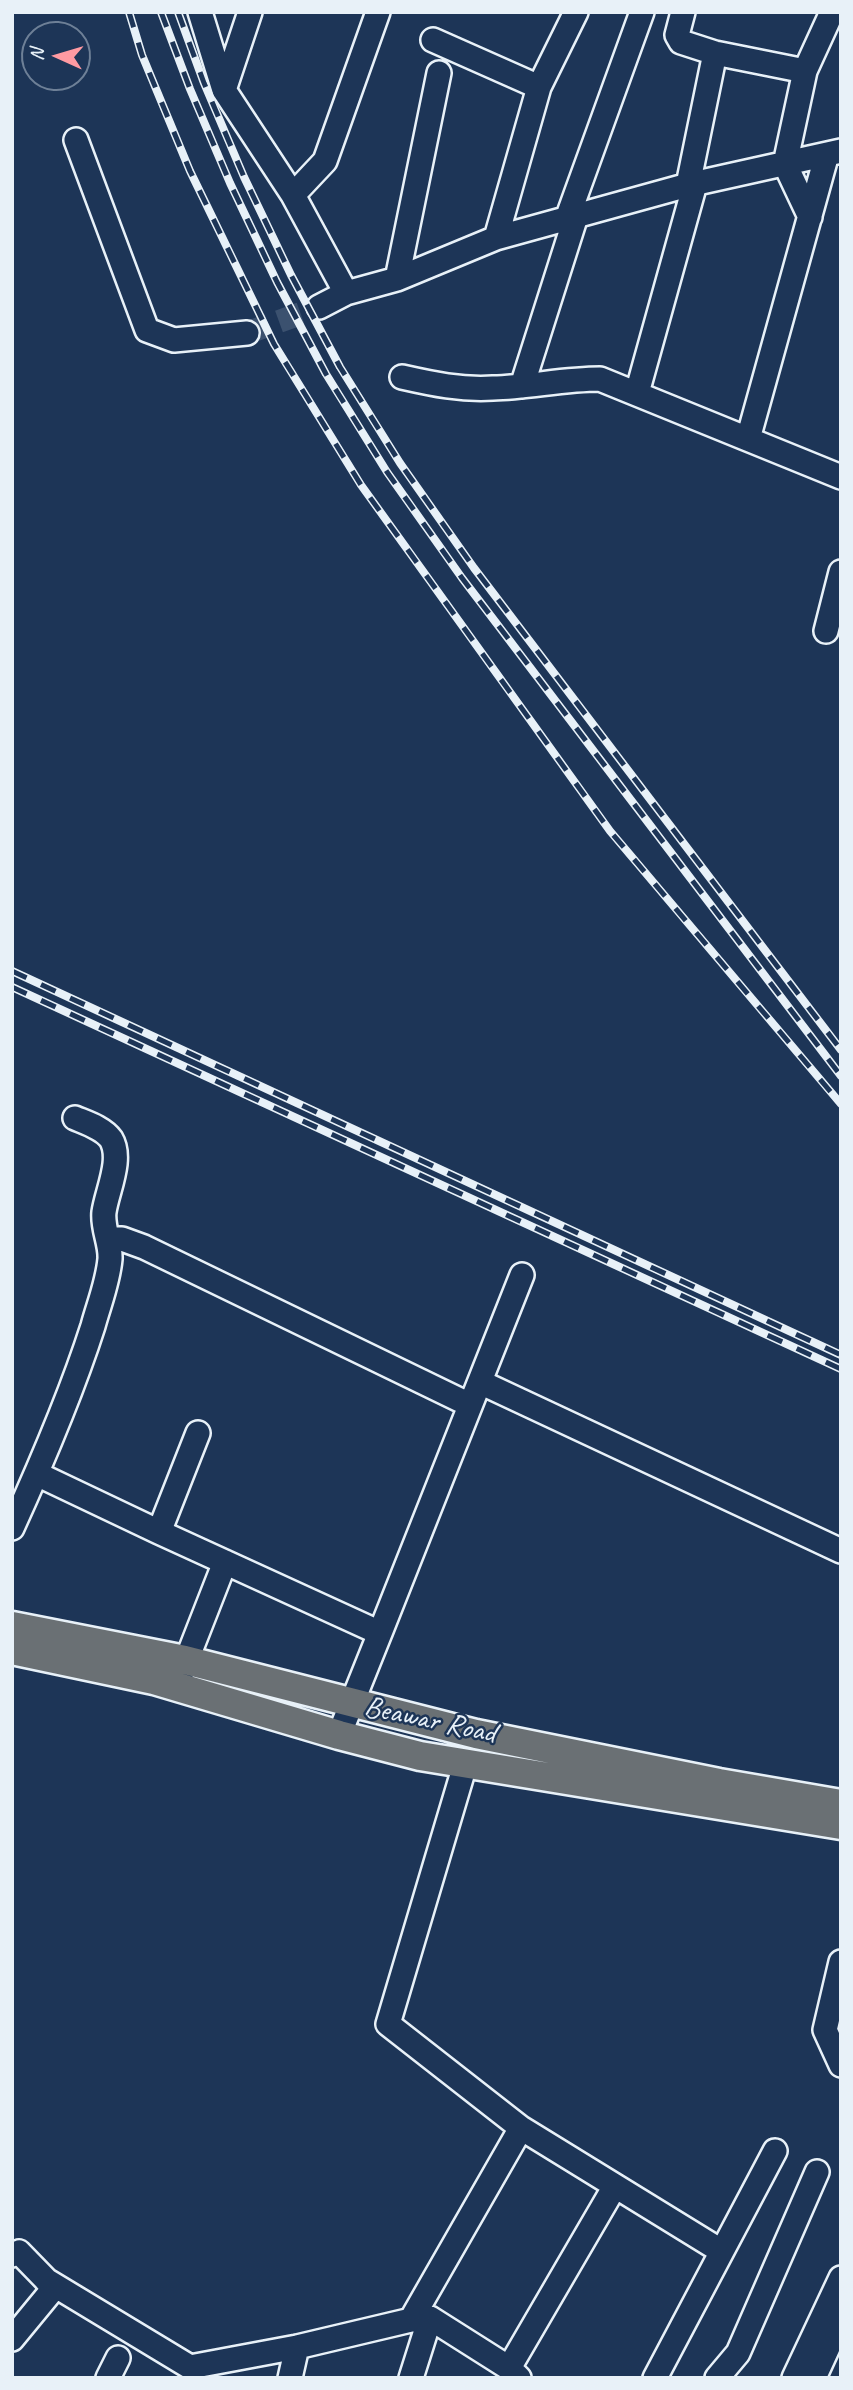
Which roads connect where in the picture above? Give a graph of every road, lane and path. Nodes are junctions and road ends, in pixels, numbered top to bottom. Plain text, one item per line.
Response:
1 (200, 12) edge
2 (250, 12) edge
3 (378, 12) edge
4 (576, 12) edge
5 (642, 12) edge
6 (683, 12) edge
7 (833, 19) edge
8 (433, 40) dead end
9 (715, 53) junction
10 (804, 71) junction
11 (439, 74) dead end
12 (538, 87) junction
13 (224, 90) junction
14 (76, 141) dead end
15 (834, 153) edge
16 (785, 164) junction
17 (692, 184) junction
18 (293, 195) junction
19 (571, 217) junction
20 (810, 217) junction
21 (496, 239) junction
22 (397, 279) junction
23 (346, 293) junction
24 (319, 307) tunnel mouth
25 (247, 333) tunnel mouth
26 (402, 377) dead end
27 (522, 386) junction
28 (637, 393) junction
29 (748, 439) junction
30 (841, 477) edge
31 (841, 572) edge
32 (826, 631) dead end
33 (75, 1118) dead end
34 (108, 1239) junction
35 (522, 1275) dead end
36 (480, 1382) junction
37 (470, 1405) junction
38 (198, 1433) dead end
39 (27, 1480) edge
40 (12, 1528) edge
41 (159, 1532) junction
42 (841, 1550) edge
43 (225, 1562) junction
44 (12, 1626) edge
45 (380, 1633) junction
46 (12, 1650) edge
47 (185, 1660) junction
48 (177, 1686) junction
49 (352, 1703) junction
50 (339, 1735) junction
51 (465, 1765) junction
52 (841, 1804) edge
53 (841, 1825) edge
54 (841, 1962) edge
55 (841, 2065) edge
56 (522, 2128) junction
57 (775, 2151) dead end
58 (817, 2172) dead end
59 (615, 2186) junction
60 (721, 2251) junction
61 (12, 2255) edge
62 (841, 2278) edge
63 (46, 2280) junction
64 (420, 2319) junction
65 (841, 2319) edge
66 (12, 2339) edge
67 (297, 2347) junction
68 (823, 2371) edge
69 (188, 2372) edge
70 (514, 2373) edge
71 (657, 2377) edge
72 (290, 2378) edge
73 (411, 2378) edge
74 (717, 2378) edge
75 (794, 2378) edge

1 - 13 street
2 - 13 street
3 - 18 street
4 - 12 street
5 - 19 street
6 - 9 street
7 - 10 street
8 - 12 street
9 - 10 street
9 - 17 street
10 - 16 street
11 - 22 street
12 - 21 street
13 - 18 street
14 - 25 street
15 - 16 street
15 - 20 street
16 - 17 street
16 - 20 street
17 - 19 street
17 - 28 street
18 - 23 street
19 - 21 street
19 - 27 street
20 - 29 street
21 - 22 street
22 - 23 street
23 - 24 street
26 - 27 street
27 - 28 street
28 - 29 street
29 - 30 street
31 - 32 street
33 - 34 street
34 - 37 street
34 - 39 street
35 - 36 street
36 - 37 street
36 - 42 street
37 - 45 street
38 - 41 street
39 - 40 street
39 - 41 street
41 - 43 street
43 - 45 street
43 - 47 street
44 - 47 main road, Beawar Road
45 - 49 street
46 - 48 main road, Beawar Road
47 - 48 street
47 - 49 main road, Beawar Road
48 - 50 main road, Beawar Road
49 - 50 street
49 - 52 main road, Beawar Road
50 - 51 main road, Beawar Road
51 - 53 main road, Beawar Road
51 - 56 street
54 - 55 street
56 - 59 street
56 - 64 street
57 - 60 street
58 - 74 street
59 - 60 street
59 - 70 street
60 - 71 street
61 - 63 street
62 - 75 street
63 - 66 street
63 - 69 street
64 - 67 street
64 - 70 street
64 - 73 street
65 - 68 street
67 - 69 street
67 - 72 street

